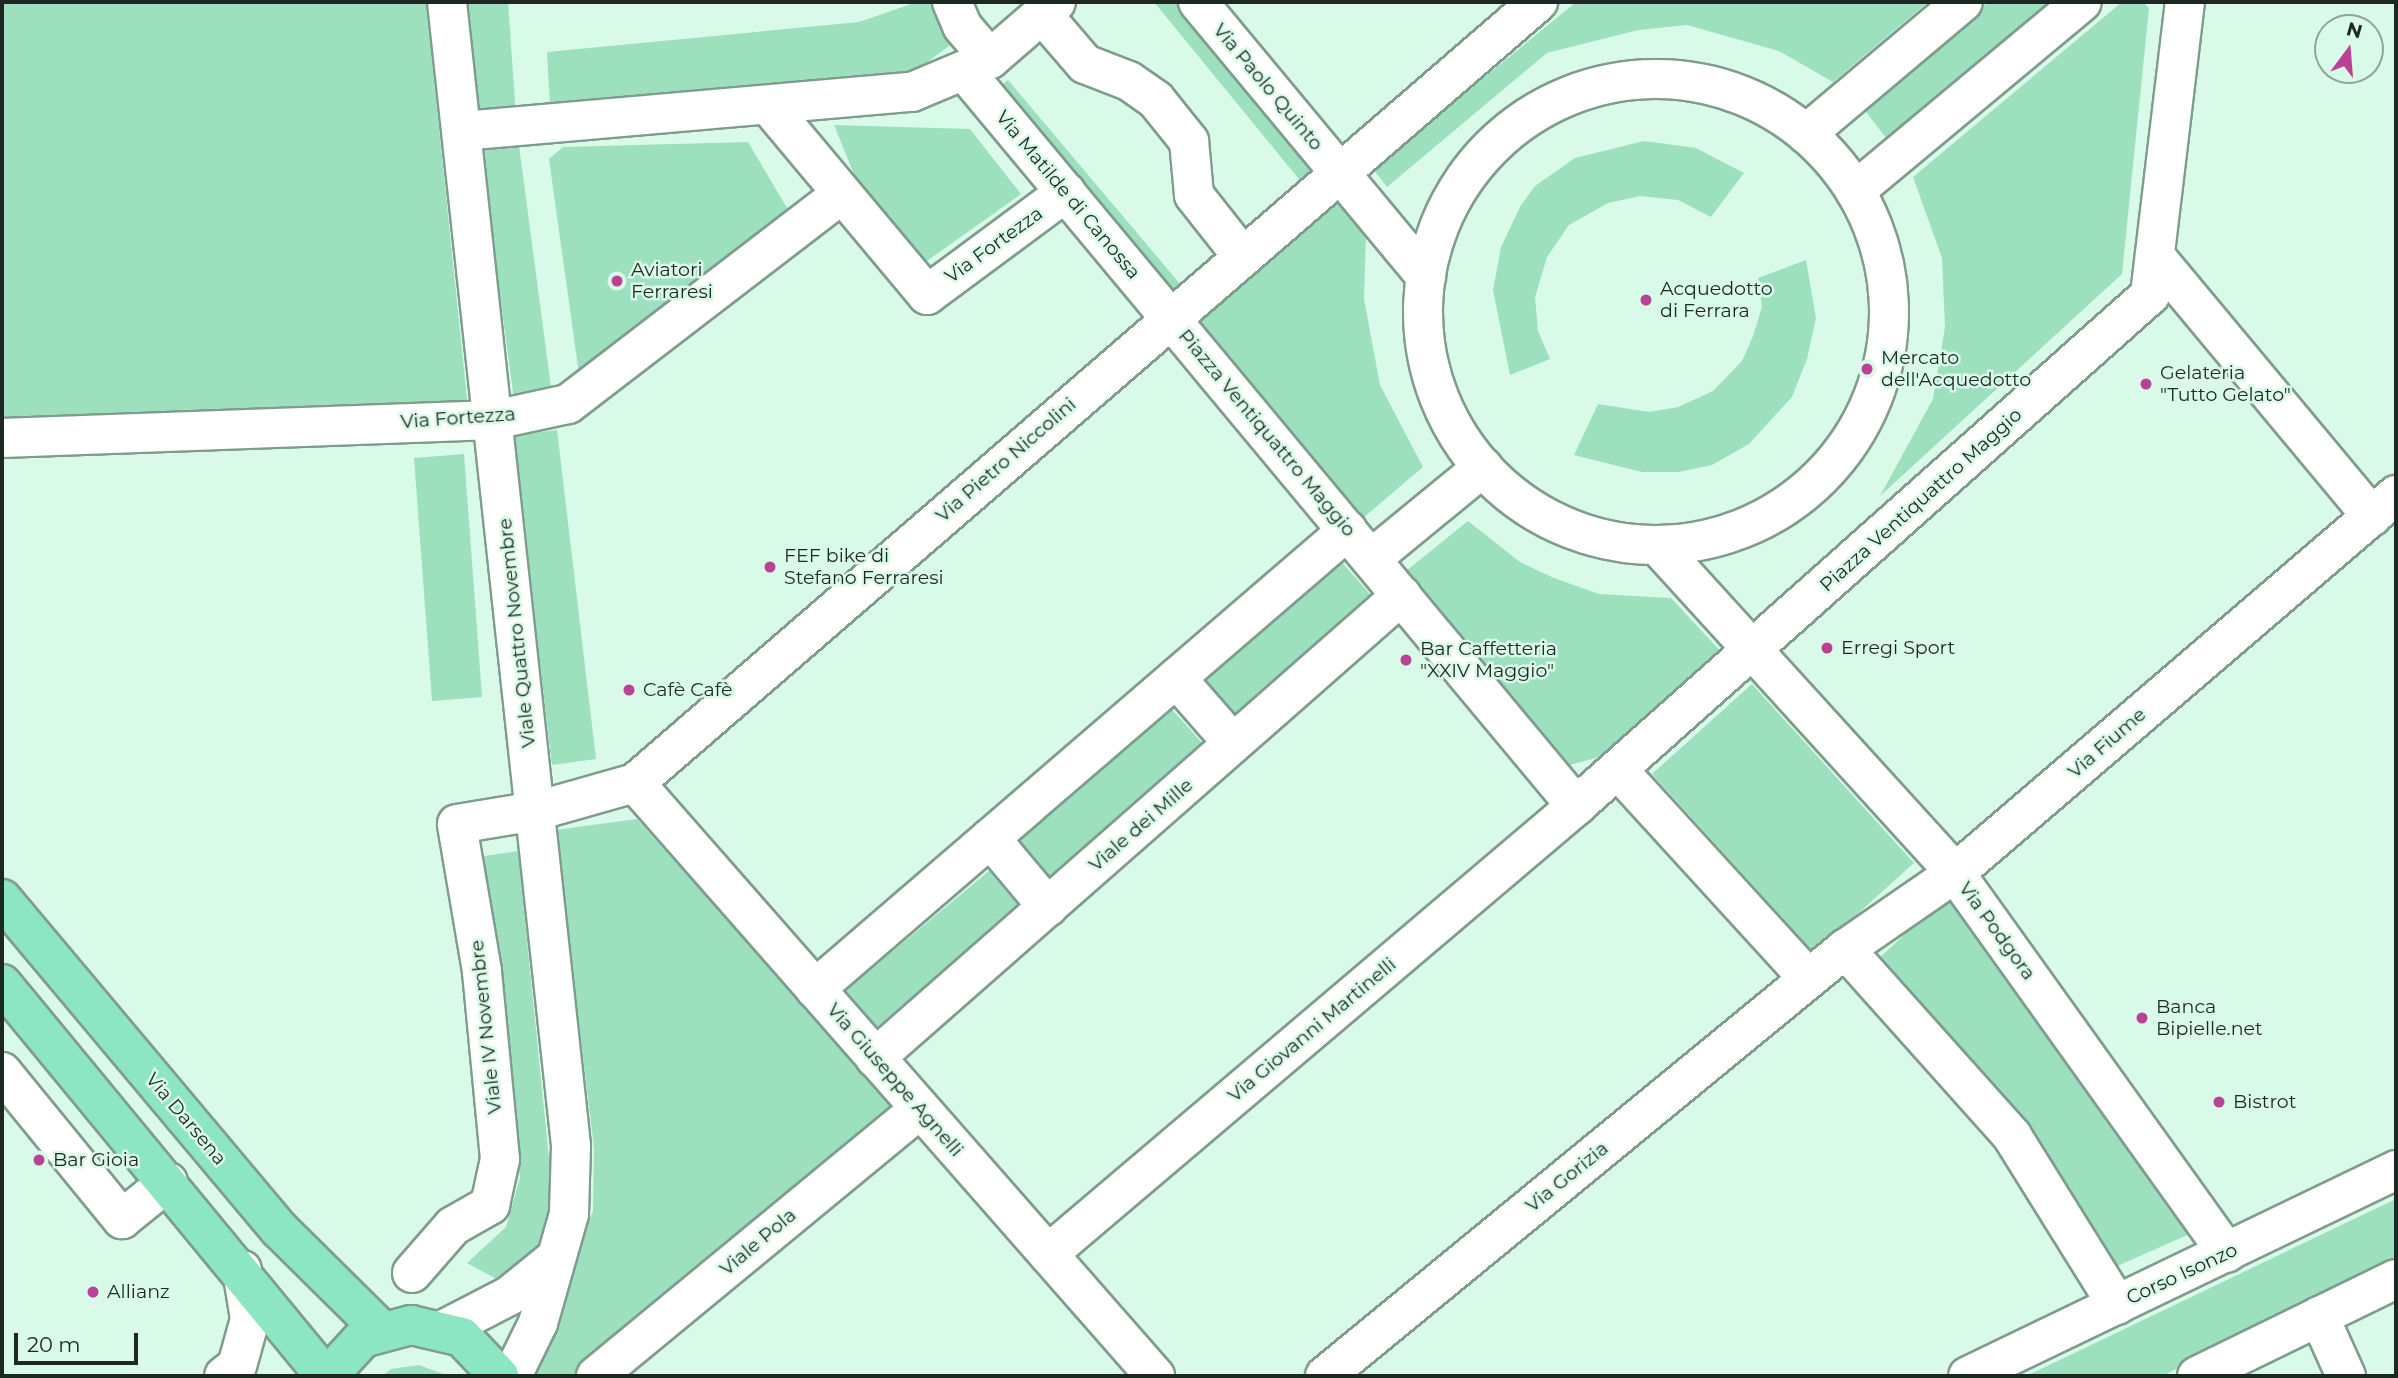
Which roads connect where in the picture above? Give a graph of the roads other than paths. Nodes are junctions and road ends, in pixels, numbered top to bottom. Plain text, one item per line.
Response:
1 (447, 2) edge
2 (952, 2) edge
3 (1198, 2) edge
4 (1538, 2) edge
5 (1963, 2) edge
6 (2082, 2) edge
7 (2185, 2) edge
8 (1049, 8) edge
9 (978, 66) junction
10 (770, 107) junction
11 (463, 131) junction
12 (1806, 134) junction
13 (1338, 172) junction
14 (1855, 191) junction
15 (1066, 192) junction
16 (842, 194) junction
17 (2155, 256) junction
18 (1242, 257) junction
19 (1426, 277) junction
20 (1170, 317) junction
21 (494, 420) junction
22 (2, 438) edge
23 (1483, 467) junction
24 (2384, 505) edge
25 (1359, 545) junction
26 (1657, 545) junction
27 (1402, 595) junction
28 (1753, 649) junction
29 (1176, 678) junction
30 (1233, 743) junction
31 (1618, 770) junction
32 (635, 783) junction
33 (1576, 806) junction
34 (536, 811) junction
35 (990, 838) junction
36 (1955, 873) junction
37 (2, 899) edge
38 (1048, 906) junction
39 (1845, 949) junction
40 (1808, 978) junction
41 (2, 984) edge
42 (816, 989) junction
43 (875, 1058) junction
44 (2, 1072) edge
45 (920, 1109) junction
46 (2396, 1170) edge
47 (168, 1182) junction
48 (2221, 1243) junction
49 (1048, 1254) junction
50 (552, 1261) junction
51 (242, 1270) junction
52 (412, 1273) dead end
53 (2396, 1279) edge
54 (2117, 1305) junction
55 (2310, 1321) junction
56 (444, 1329) junction
57 (381, 1330) junction
58 (224, 1376) edge
59 (327, 1376) edge
60 (499, 1376) edge
61 (512, 1376) edge
62 (596, 1376) edge
63 (1155, 1376) edge
64 (1325, 1376) edge
65 (1968, 1376) edge
66 (2197, 1376) edge
67 (2324, 1376) edge
68 (2346, 1376) edge

1 - 11 street, Viale Quattro Novembre
2 - 9 street
3 - 13 street, Via Paolo Quinto
4 - 13 street, Piazza Ventiquattro Maggio
5 - 12 street
6 - 14 street
7 - 17 street, Piazza Ventiquattro Maggio
8 - 9 street
8 - 18 street
9 - 10 street
9 - 15 street, Via Matilde di Canossa
10 - 11 street
10 - 16 street, Via Fortezza
11 - 21 street, Viale Quattro Novembre
12 - 14 street
12 - 19 street
13 - 18 street, Piazza Ventiquattro Maggio
13 - 19 street
14 - 26 street
15 - 16 street, Via Fortezza
15 - 20 street, Via Matilde di Canossa
16 - 21 street, Via Fortezza
17 - 24 street
17 - 28 street, Piazza Ventiquattro Maggio
18 - 20 street, Piazza Ventiquattro Maggio
19 - 23 street
20 - 25 street, Piazza Ventiquattro Maggio
20 - 32 street, Via Pietro Niccolini
21 - 22 street, Via Fortezza
21 - 34 street, Viale Quattro Novembre
23 - 25 street
23 - 26 street
24 - 36 street, Via Fiume
25 - 27 street, Piazza Ventiquattro Maggio
25 - 29 street
26 - 28 street
27 - 30 street, Viale dei Mille
27 - 33 street, Piazza Ventiquattro Maggio
28 - 31 street, Piazza Ventiquattro Maggio
28 - 36 street, Via Podgora
29 - 30 street
29 - 35 street
30 - 38 street, Viale dei Mille
31 - 33 street, Piazza Ventiquattro Maggio
31 - 40 street
32 - 34 street, Via Pietro Niccolini
32 - 42 street, Via Giuseppe Agnelli
33 - 49 street, Via Giovanni Martinelli
34 - 50 street, Viale Quattro Novembre
34 - 52 street, Viale IV Novembre
35 - 38 street
35 - 42 street
36 - 39 street, Via Fiume
36 - 48 street, Via Podgora
37 - 57 main road, Via Darsena
38 - 43 street, Viale dei Mille
39 - 40 street, Via Fiume
39 - 54 street
40 - 64 street, Via Gorizia
41 - 47 main road
42 - 43 street, Via Giuseppe Agnelli
43 - 45 street, Via Giuseppe Agnelli
44 - 47 street
45 - 49 street, Via Giuseppe Agnelli
45 - 62 street, Viale Pola
46 - 48 street, Corso Isonzo
47 - 51 main road
48 - 54 street, Corso Isonzo
49 - 63 street, Via Giuseppe Agnelli
50 - 56 street
50 - 61 street, Viale Quattro Novembre
51 - 58 street
51 - 59 main road
53 - 55 street
54 - 65 street, Corso Isonzo
55 - 66 street
55 - 67 street
55 - 68 street
56 - 57 main road
56 - 60 main road
57 - 59 main road

